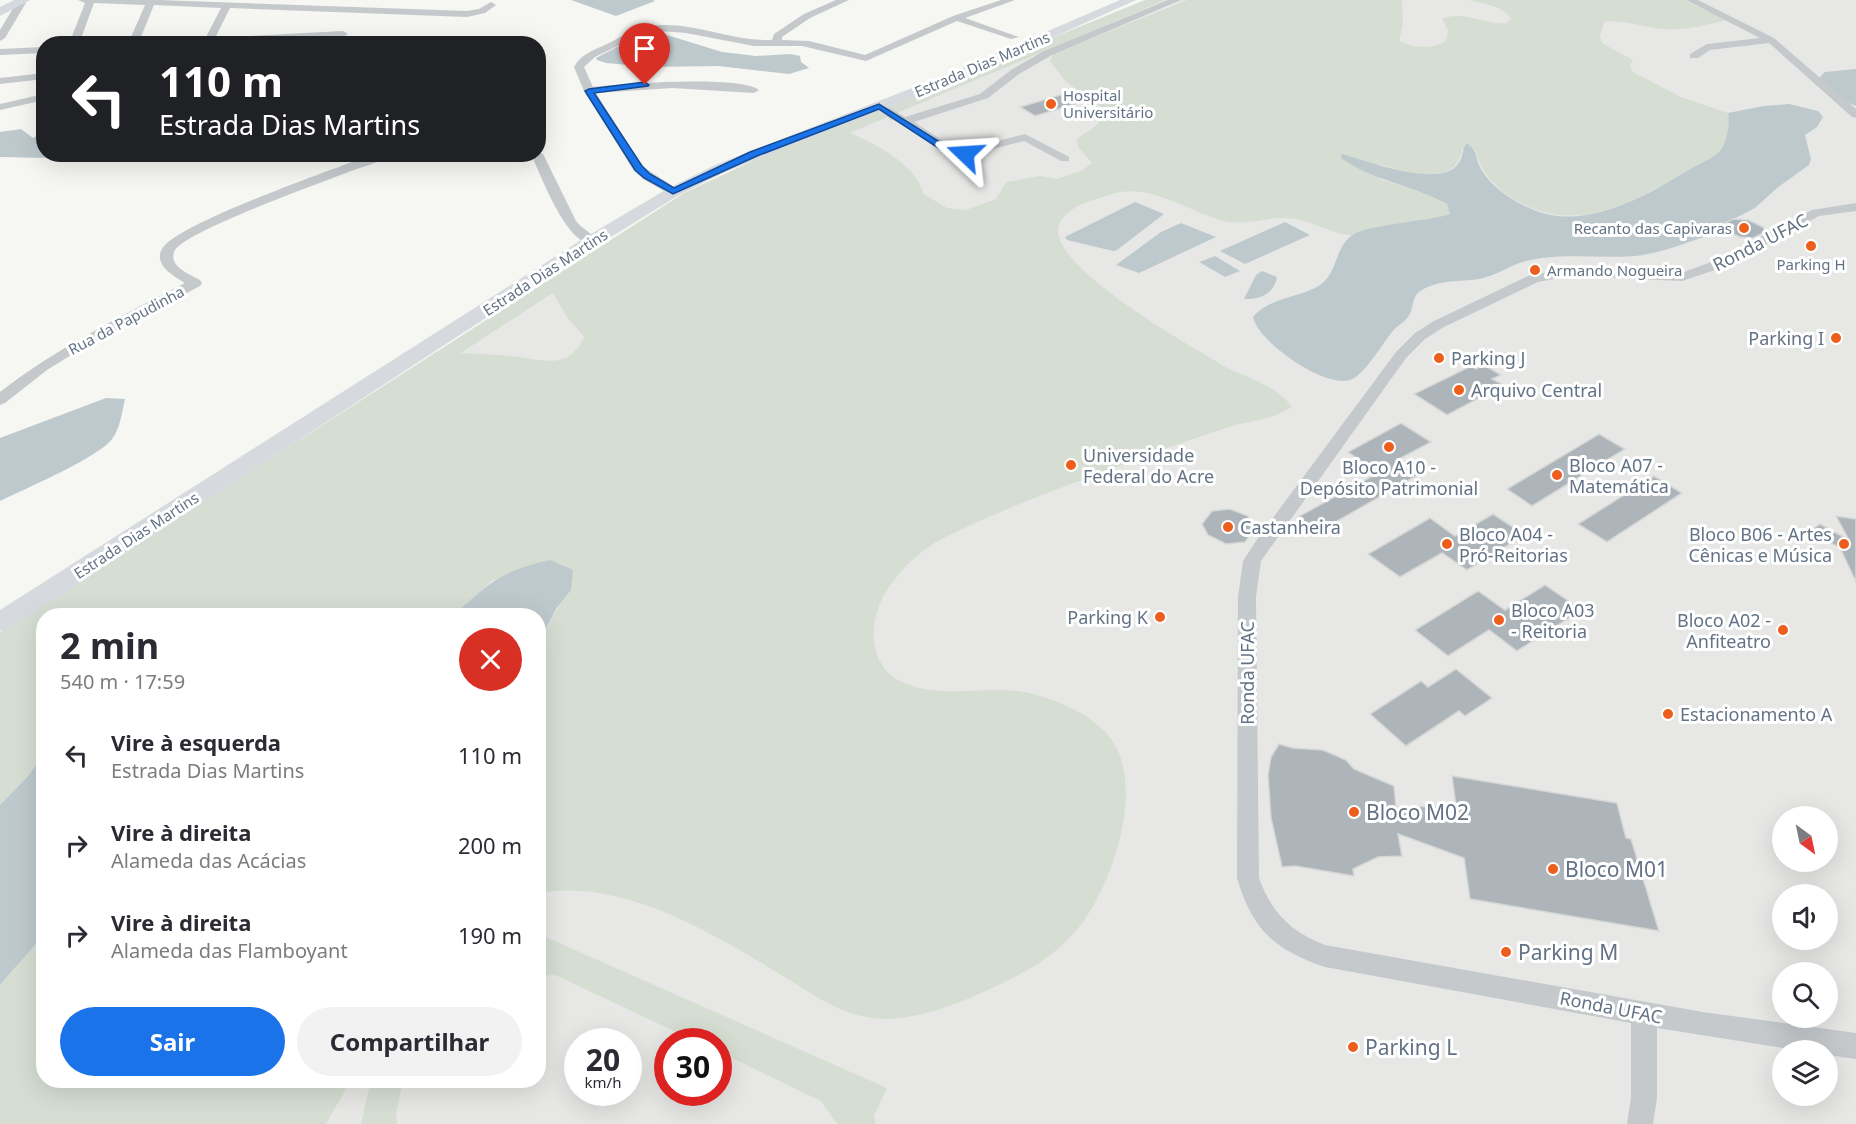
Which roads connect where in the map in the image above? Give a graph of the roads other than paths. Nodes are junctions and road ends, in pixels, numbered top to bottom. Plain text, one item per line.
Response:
1 (83, 0) edge
2 (90, 0) edge
3 (844, 0) edge
4 (1010, 0) edge
5 (1130, 0) edge
6 (1176, 0) edge
7 (1691, 0) edge
8 (20, 2) edge
9 (150, 3) junction
10 (0, 4) edge
11 (491, 5) dead end
12 (226, 6) junction
13 (0, 12) edge
14 (956, 18) junction
15 (343, 34) dead end
16 (77, 36) edge
17 (136, 36) edge
18 (211, 36) edge
19 (314, 36) edge
20 (1014, 37) dead end
21 (0, 38) edge
22 (1771, 40) junction
23 (777, 42) junction
24 (36, 50) edge
25 (0, 52) edge
26 (1694, 56) dead end
27 (36, 77) edge
28 (0, 81) edge
29 (754, 90) dead end
30 (589, 91) junction
31 (36, 99) edge
32 (0, 106) edge
33 (879, 106) junction
34 (1856, 115) edge
35 (905, 121) junction
36 (1065, 159) dead end
37 (364, 162) edge
38 (541, 162) edge
39 (673, 192) junction
40 (1856, 207) edge
41 (592, 241) junction
42 (0, 400) edge
43 (0, 622) edge
44 (1644, 1013) junction
45 (1856, 1046) edge
46 (1640, 1124) edge

1 - 2 street
2 - 9 street
2 - 16 street
3 - 23 street
4 - 14 street
5 - 33 street, Estrada Dias Martins
6 - 35 street
7 - 22 street
8 - 10 street
8 - 13 street
8 - 21 street
9 - 12 street
9 - 17 street
11 - 12 street
12 - 18 street
14 - 20 street
14 - 23 street
15 - 19 street
22 - 26 street
22 - 34 street
23 - 30 street
24 - 25 street
27 - 28 street
29 - 30 street
30 - 39 street
31 - 32 street
33 - 35 street
33 - 39 street, Estrada Dias Martins
35 - 36 street
37 - 42 street, Rua da Papudinha
38 - 41 street
39 - 41 street, Estrada Dias Martins
40 - 44 street, Ronda UFAC
41 - 43 street, Estrada Dias Martins
44 - 45 street, Ronda UFAC
44 - 46 street

